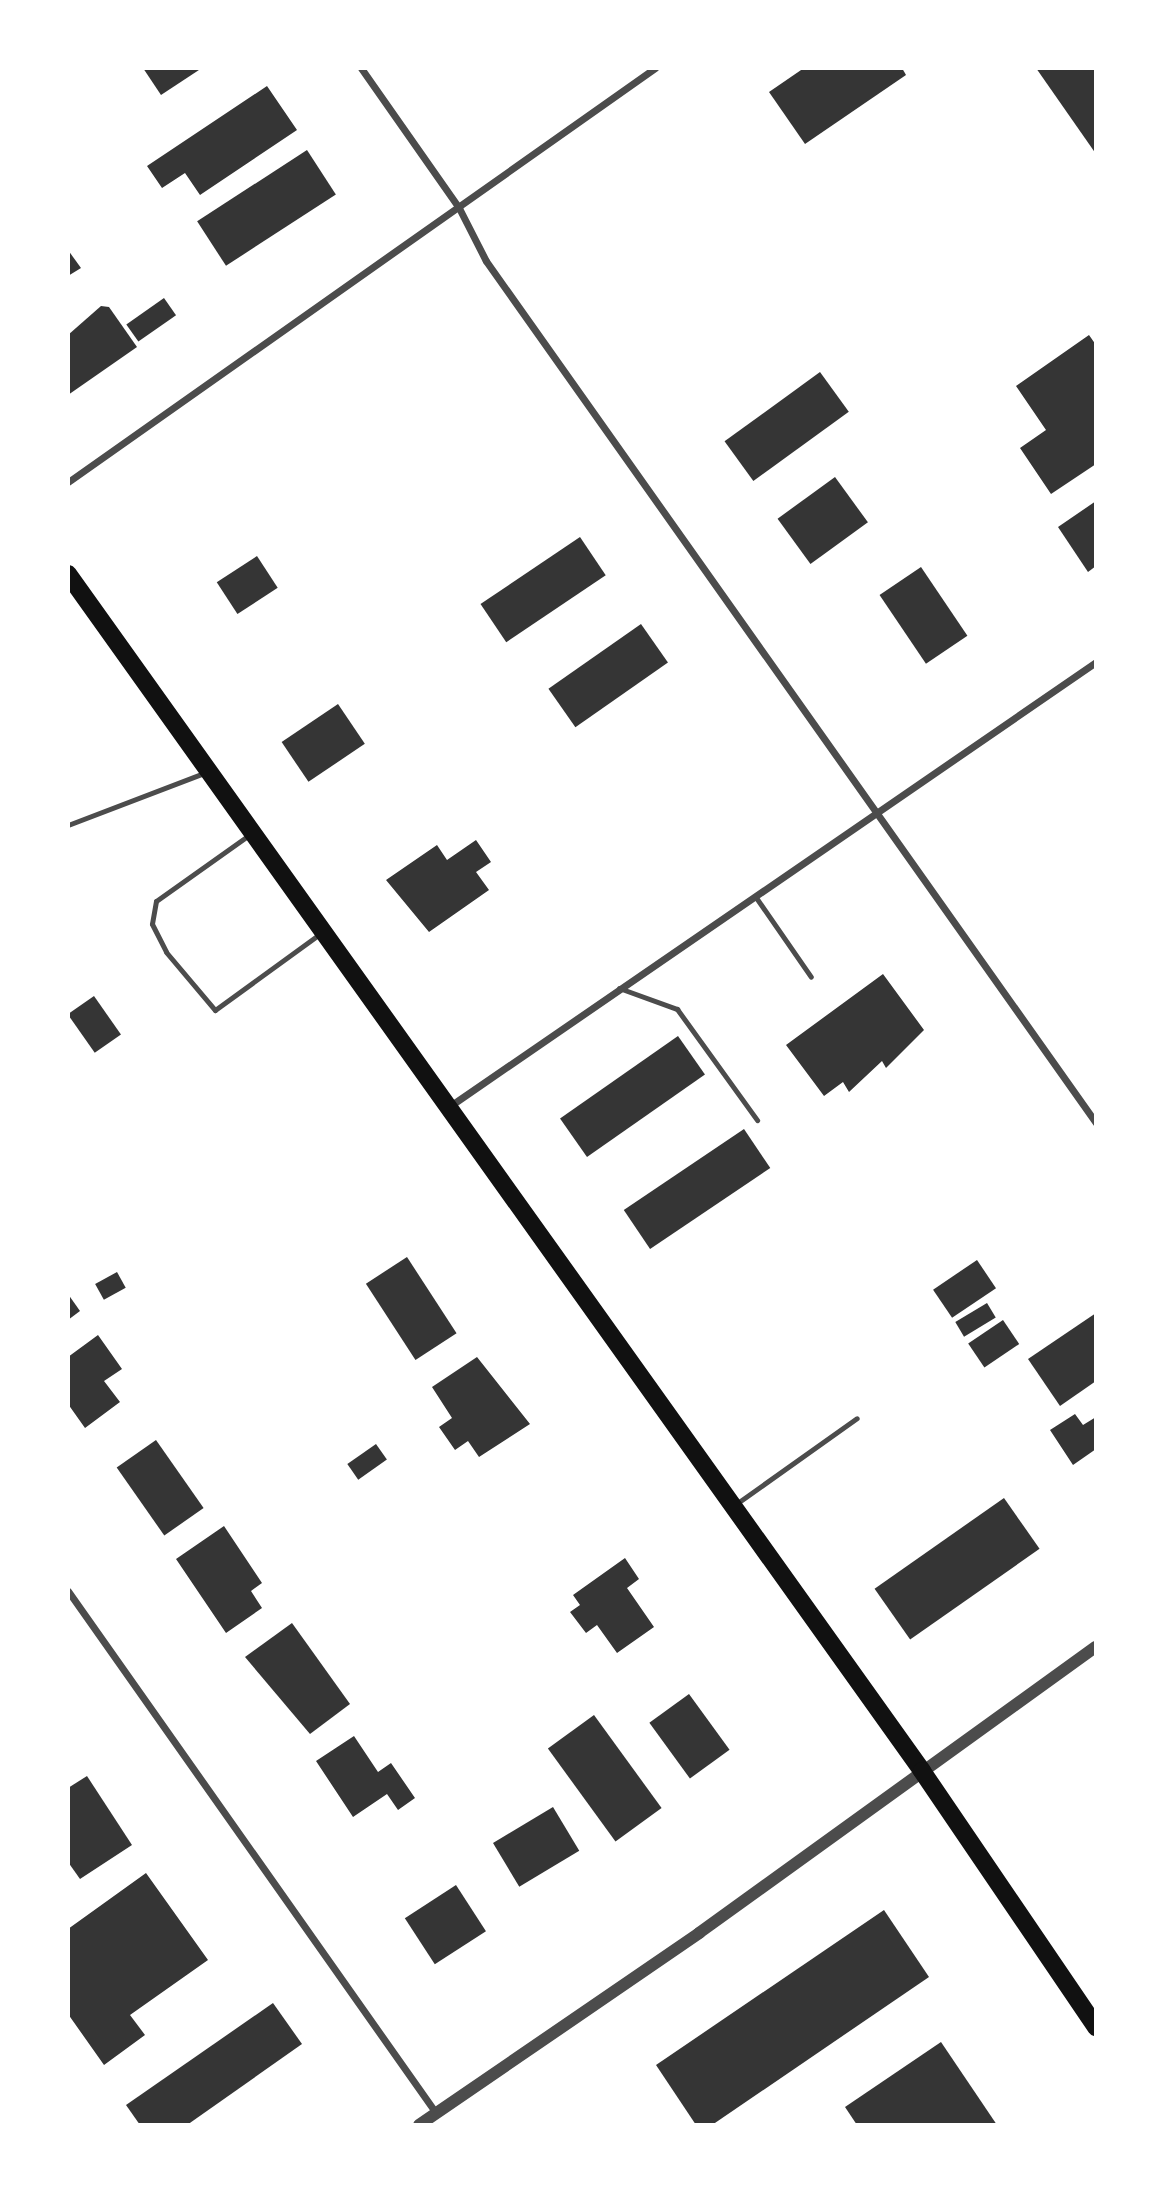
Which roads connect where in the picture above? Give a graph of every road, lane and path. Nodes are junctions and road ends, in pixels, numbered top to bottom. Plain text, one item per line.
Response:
1 (361, 68) edge
2 (655, 68) edge
3 (459, 208) junction
4 (68, 482) edge
5 (68, 574) edge
6 (1096, 662) edge
7 (210, 770) junction
8 (875, 814) junction
9 (68, 825) edge
10 (255, 831) junction
11 (755, 896) junction
12 (326, 930) junction
13 (811, 977) dead end
14 (620, 988) junction
15 (450, 1106) junction
16 (757, 1120) dead end
17 (1096, 1123) edge
18 (857, 1418) dead end
19 (733, 1506) junction
20 (68, 1591) edge
21 (1096, 1647) edge
22 (922, 1771) junction
23 (1096, 2026) edge
24 (436, 2113) junction
25 (419, 2125) edge

1 - 3 street
2 - 3 street
3 - 4 street
3 - 8 street
5 - 7 main road
6 - 8 street
7 - 9 lane
7 - 10 main road
8 - 11 street
8 - 17 street
10 - 12 main road
10 - 12 lane
11 - 13 lane
11 - 14 street
12 - 15 main road
14 - 15 street
14 - 16 lane
15 - 19 main road
18 - 19 lane
19 - 22 main road
20 - 24 street
21 - 22 street
22 - 23 main road
22 - 24 street
24 - 25 street

